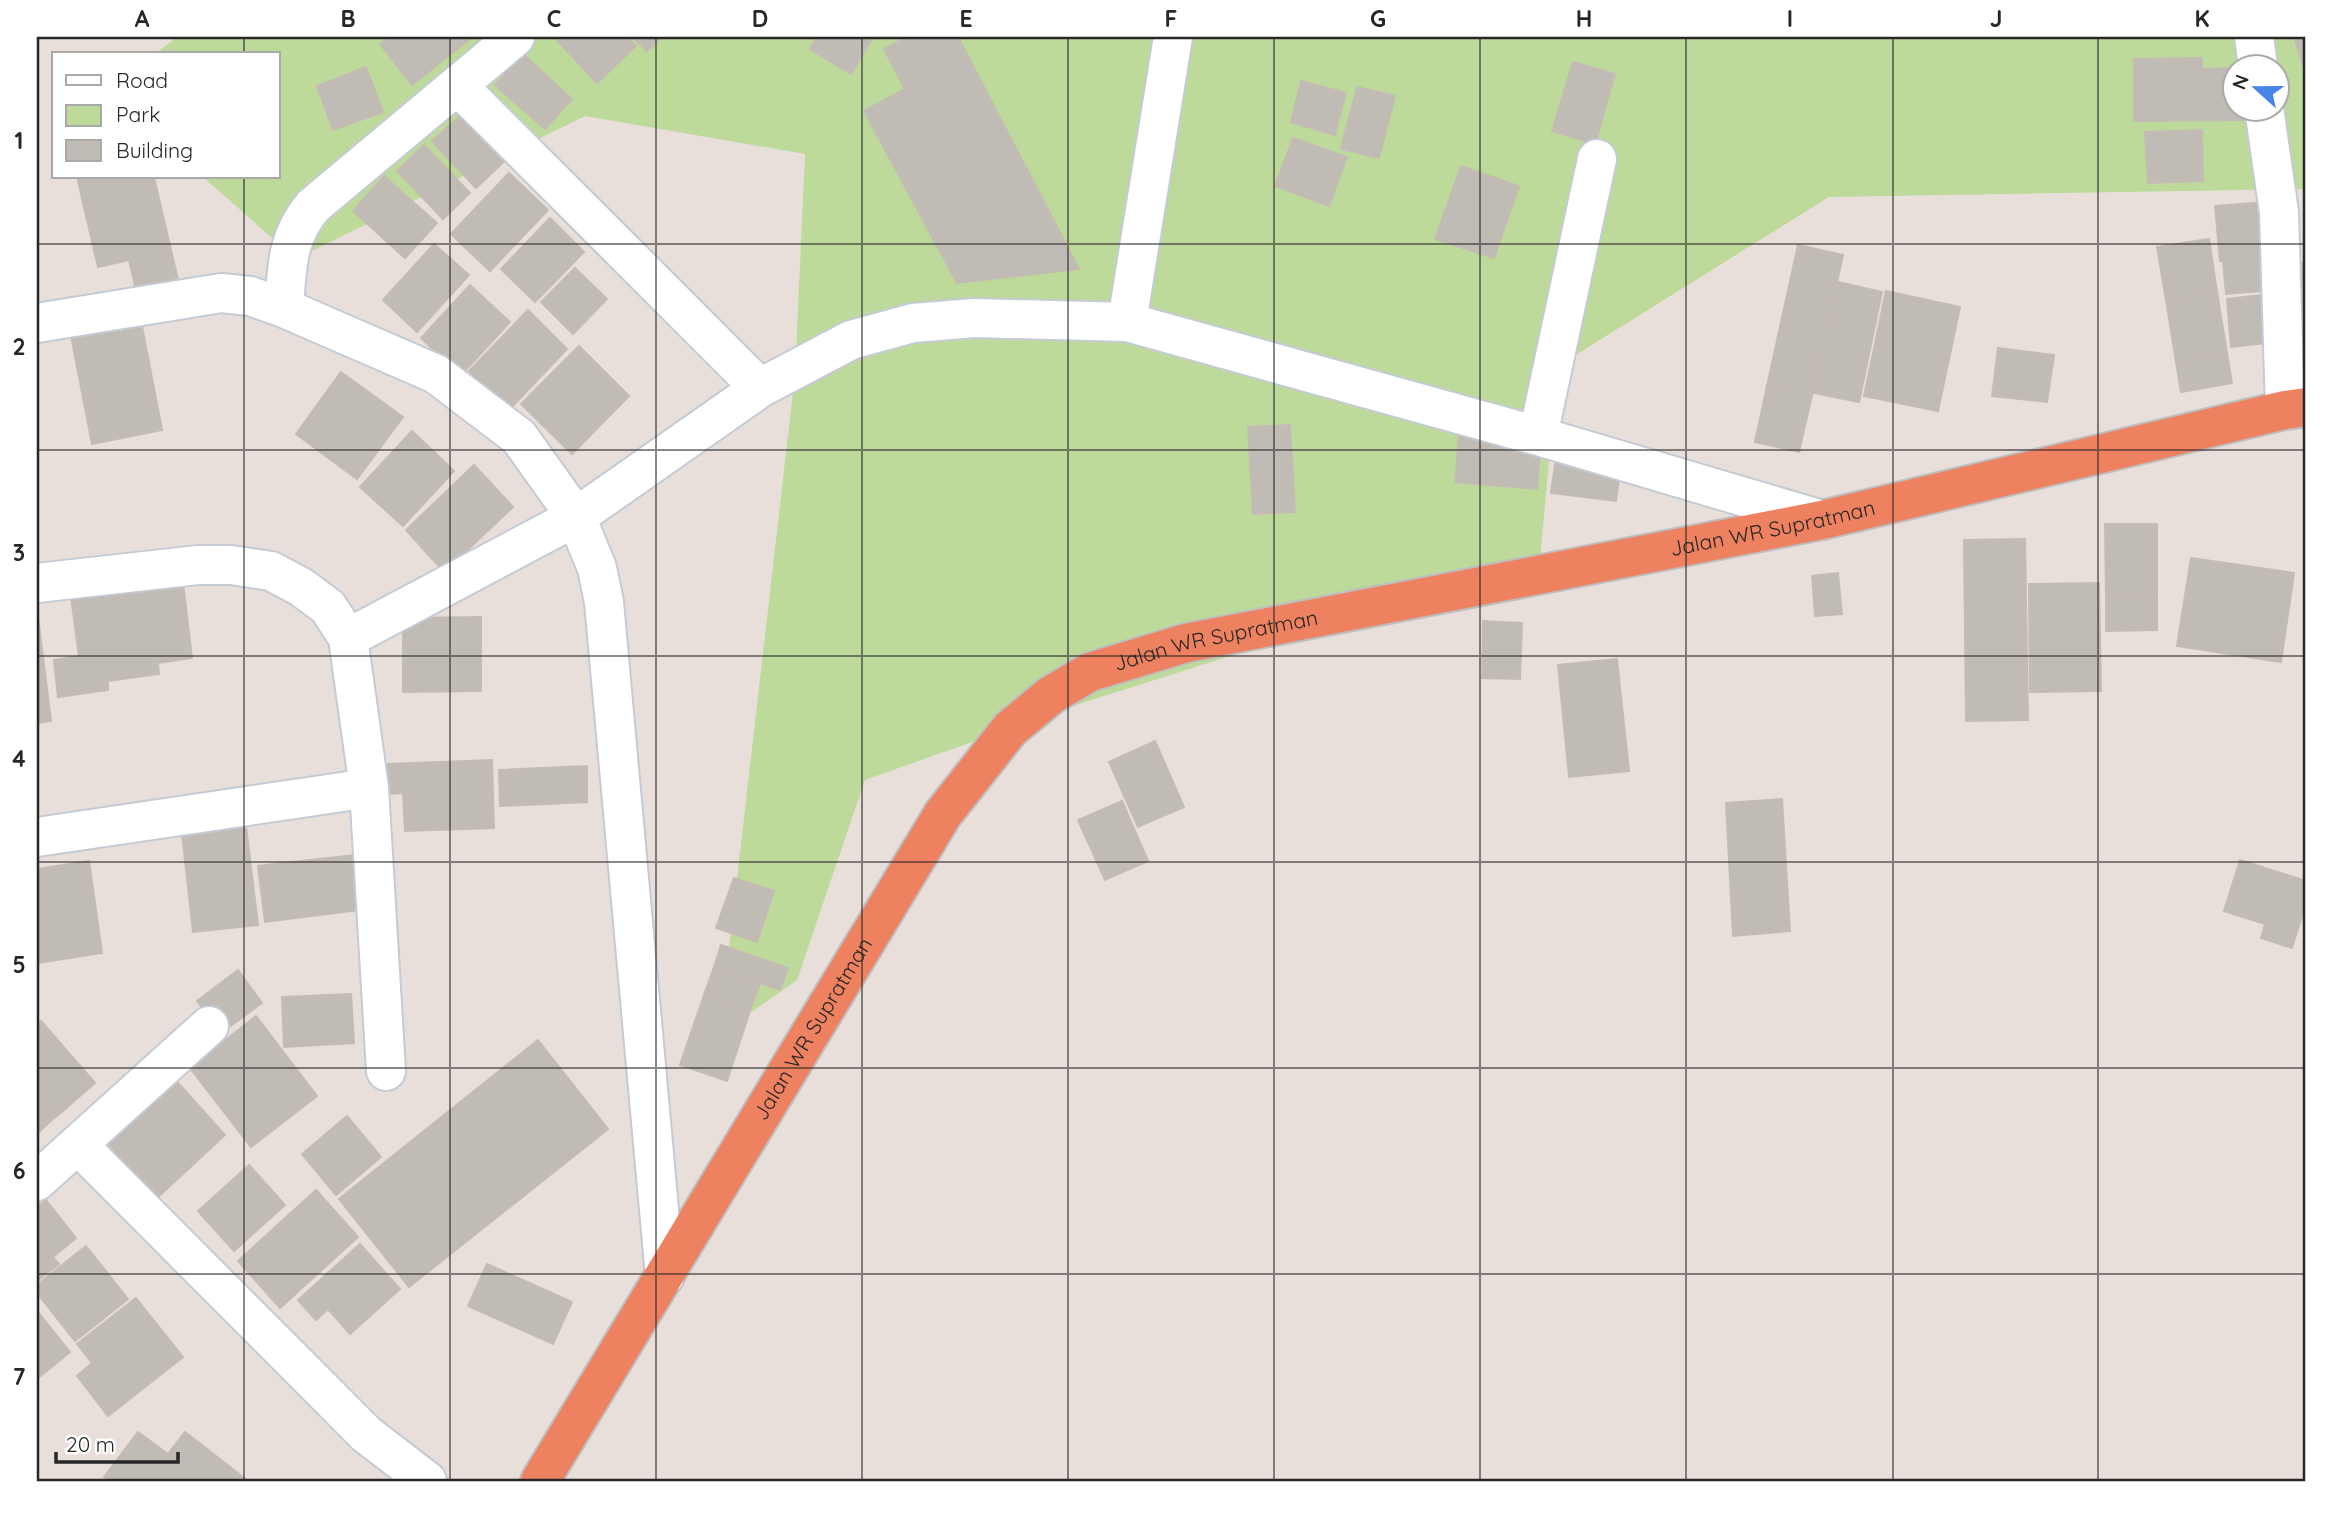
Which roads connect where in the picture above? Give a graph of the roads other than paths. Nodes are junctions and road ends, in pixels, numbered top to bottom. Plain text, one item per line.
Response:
1 (515, 37) edge
2 (1173, 37) edge
3 (458, 86) junction
4 (2266, 122) edge
5 (1597, 159) dead end
6 (284, 308) junction
7 (37, 323) edge
8 (1127, 323) junction
9 (760, 388) junction
10 (2295, 409) edge
11 (1538, 436) junction
12 (576, 517) junction
13 (1822, 520) junction
14 (37, 583) edge
15 (348, 638) junction
16 (369, 788) junction
17 (37, 837) edge
18 (209, 1026) dead end
19 (386, 1071) dead end
20 (78, 1145) junction
21 (37, 1181) edge
22 (664, 1276) junction
23 (426, 1481) edge
24 (540, 1481) edge

1 - 3 street
2 - 8 street
3 - 6 street
3 - 9 street
4 - 10 street
5 - 11 street
6 - 7 street
6 - 12 street
8 - 9 street
8 - 11 street
9 - 12 street
10 - 13 highway, Jalan WR Supratman
11 - 13 street
12 - 15 street
12 - 22 street
13 - 22 highway, Jalan WR Supratman
14 - 15 street
15 - 16 street
16 - 17 street
16 - 19 street
18 - 20 street
20 - 21 street
20 - 23 street
22 - 24 highway, Jalan WR Supratman

